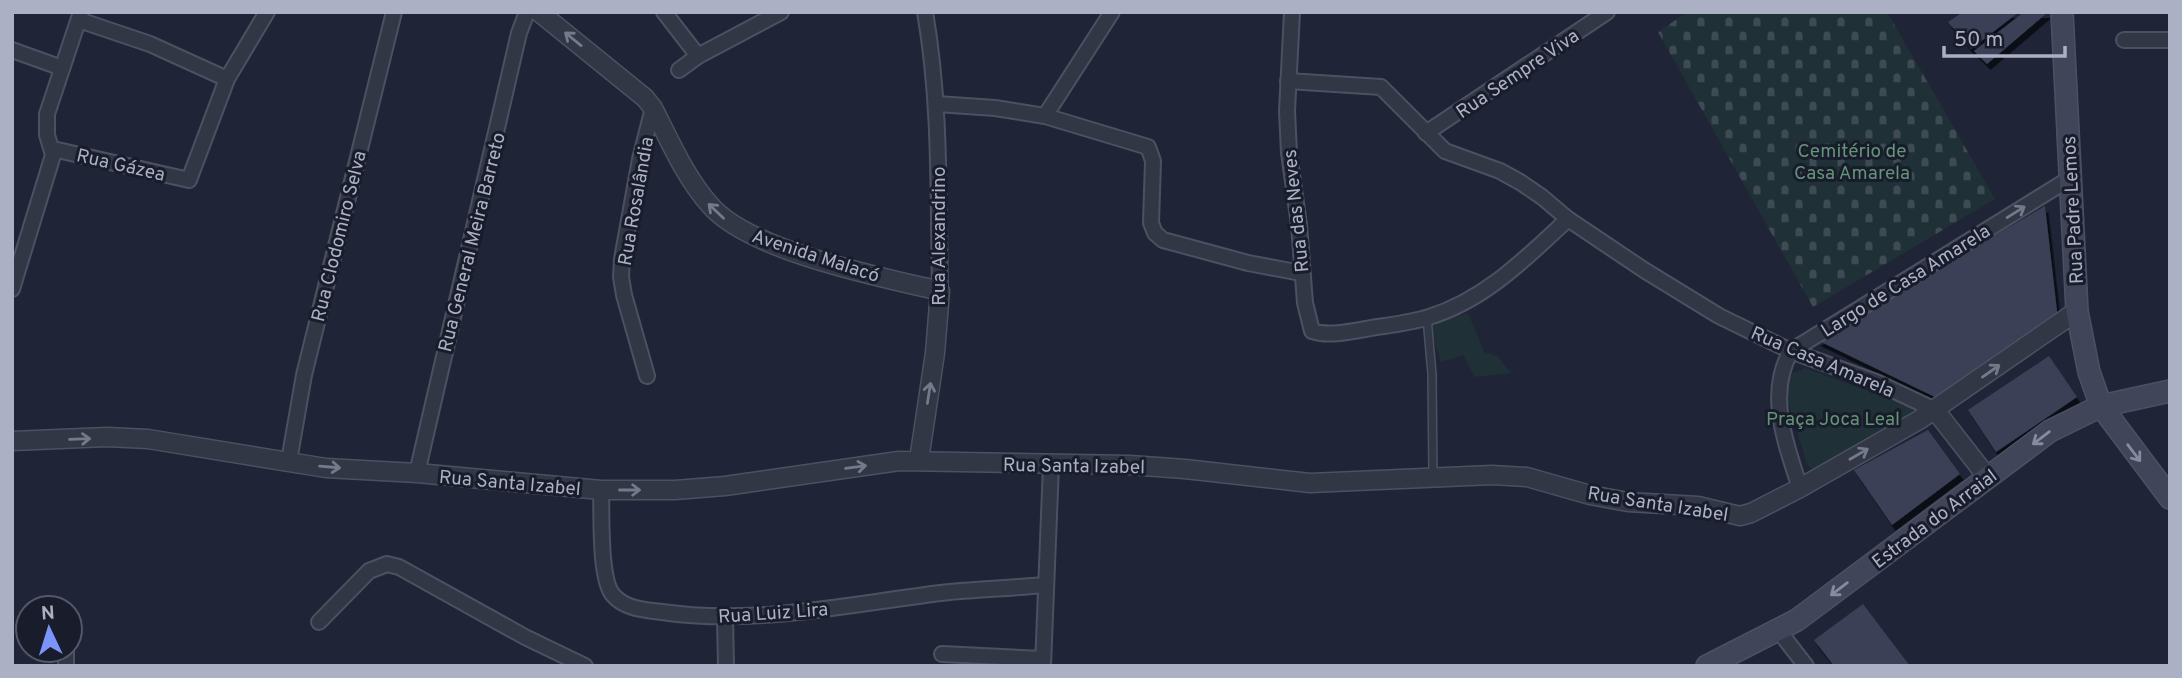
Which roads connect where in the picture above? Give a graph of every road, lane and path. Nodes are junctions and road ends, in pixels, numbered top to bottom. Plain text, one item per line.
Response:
1 (267, 12) edge
2 (394, 12) edge
3 (527, 12) edge
4 (539, 12) edge
5 (664, 12) edge
6 (781, 12) edge
7 (925, 12) edge
8 (1112, 12) edge
9 (1292, 12) edge
10 (1607, 12) edge
11 (2062, 12) edge
12 (80, 16) edge
13 (2124, 40) dead end
14 (2170, 40) edge
15 (12, 50) edge
16 (698, 57) junction
17 (62, 68) junction
18 (679, 70) dead end
19 (227, 79) junction
20 (1288, 81) junction
21 (937, 104) junction
22 (653, 108) junction
23 (1045, 116) junction
24 (1426, 133) junction
25 (53, 149) junction
26 (2069, 179) junction
27 (1568, 219) junction
28 (1301, 272) junction
29 (12, 289) edge
30 (940, 291) junction
31 (2077, 311) junction
32 (1427, 318) junction
33 (1791, 351) junction
34 (646, 376) dead end
35 (2170, 391) edge
36 (2101, 406) junction
37 (1935, 410) junction
38 (12, 441) edge
39 (919, 460) junction
40 (289, 461) junction
41 (1051, 465) junction
42 (417, 473) junction
43 (1433, 478) junction
44 (1988, 478) junction
45 (1800, 488) junction
46 (601, 490) junction
47 (2170, 498) edge
48 (1045, 585) junction
49 (725, 618) junction
50 (319, 622) dead end
51 (1779, 631) junction
52 (942, 654) dead end
53 (1043, 662) edge
54 (585, 666) edge
55 (726, 666) edge
56 (1707, 666) edge
57 (1806, 666) edge

1 - 19 street
2 - 40 street, Rua Clodomiro Selva
3 - 42 street, Rua General Meira Barreto
22 -> 4 street, Avenida Malacó
5 - 16 street
6 - 16 street
7 - 21 street, Rua Alexandrino
8 - 23 street
9 - 20 street, Rua das Neves
10 - 24 street, Rua Sempre Viva
11 - 26 main road, Rua Padre Lemos
12 - 17 street
12 - 19 street
13 - 14 street
15 - 17 street
16 - 18 street
17 - 25 street
19 - 25 street, Rua Gázea
20 - 24 street
20 - 28 street, Rua das Neves
21 - 23 street
21 - 30 street, Rua Alexandrino
30 -> 22 street, Avenida Malacó
22 - 34 street, Rua Rosalândia
23 - 28 street
24 - 27 street, Rua Casa Amarela
25 - 29 street
26 - 31 main road, Rua Padre Lemos
33 -> 26 street, Largo de Casa Amarela
27 - 32 street
27 - 33 street, Rua Casa Amarela
28 - 32 street, Rua das Neves
39 -> 30 street, Rua Alexandrino
31 - 36 main road, Rua Padre Lemos
37 -> 31 street, Rua Santa Izabel
32 - 43 lane
33 - 37 street, Rua Casa Amarela
33 - 45 street
35 - 36 main road, Estrada do Arraial
36 -> 44 main road, Estrada do Arraial
36 -> 47 main road, Rua Padre Lemos
37 - 44 street, Rua Casa Amarela
45 -> 37 street, Rua Santa Izabel
38 -> 40 street, Rua Santa Izabel
39 - 41 street, Rua Santa Izabel
46 -> 39 street, Rua Santa Izabel
40 -> 42 street, Rua Santa Izabel
41 - 43 street, Rua Santa Izabel
41 - 48 street
42 - 46 street, Rua Santa Izabel
43 - 45 street, Rua Santa Izabel
44 -> 51 main road, Estrada do Arraial
46 - 49 street, Rua Luiz Lira
48 - 49 street, Rua Luiz Lira
48 - 53 street
49 - 55 street
50 - 54 street
51 - 56 main road, Estrada do Arraial
51 - 57 street
52 - 53 street

